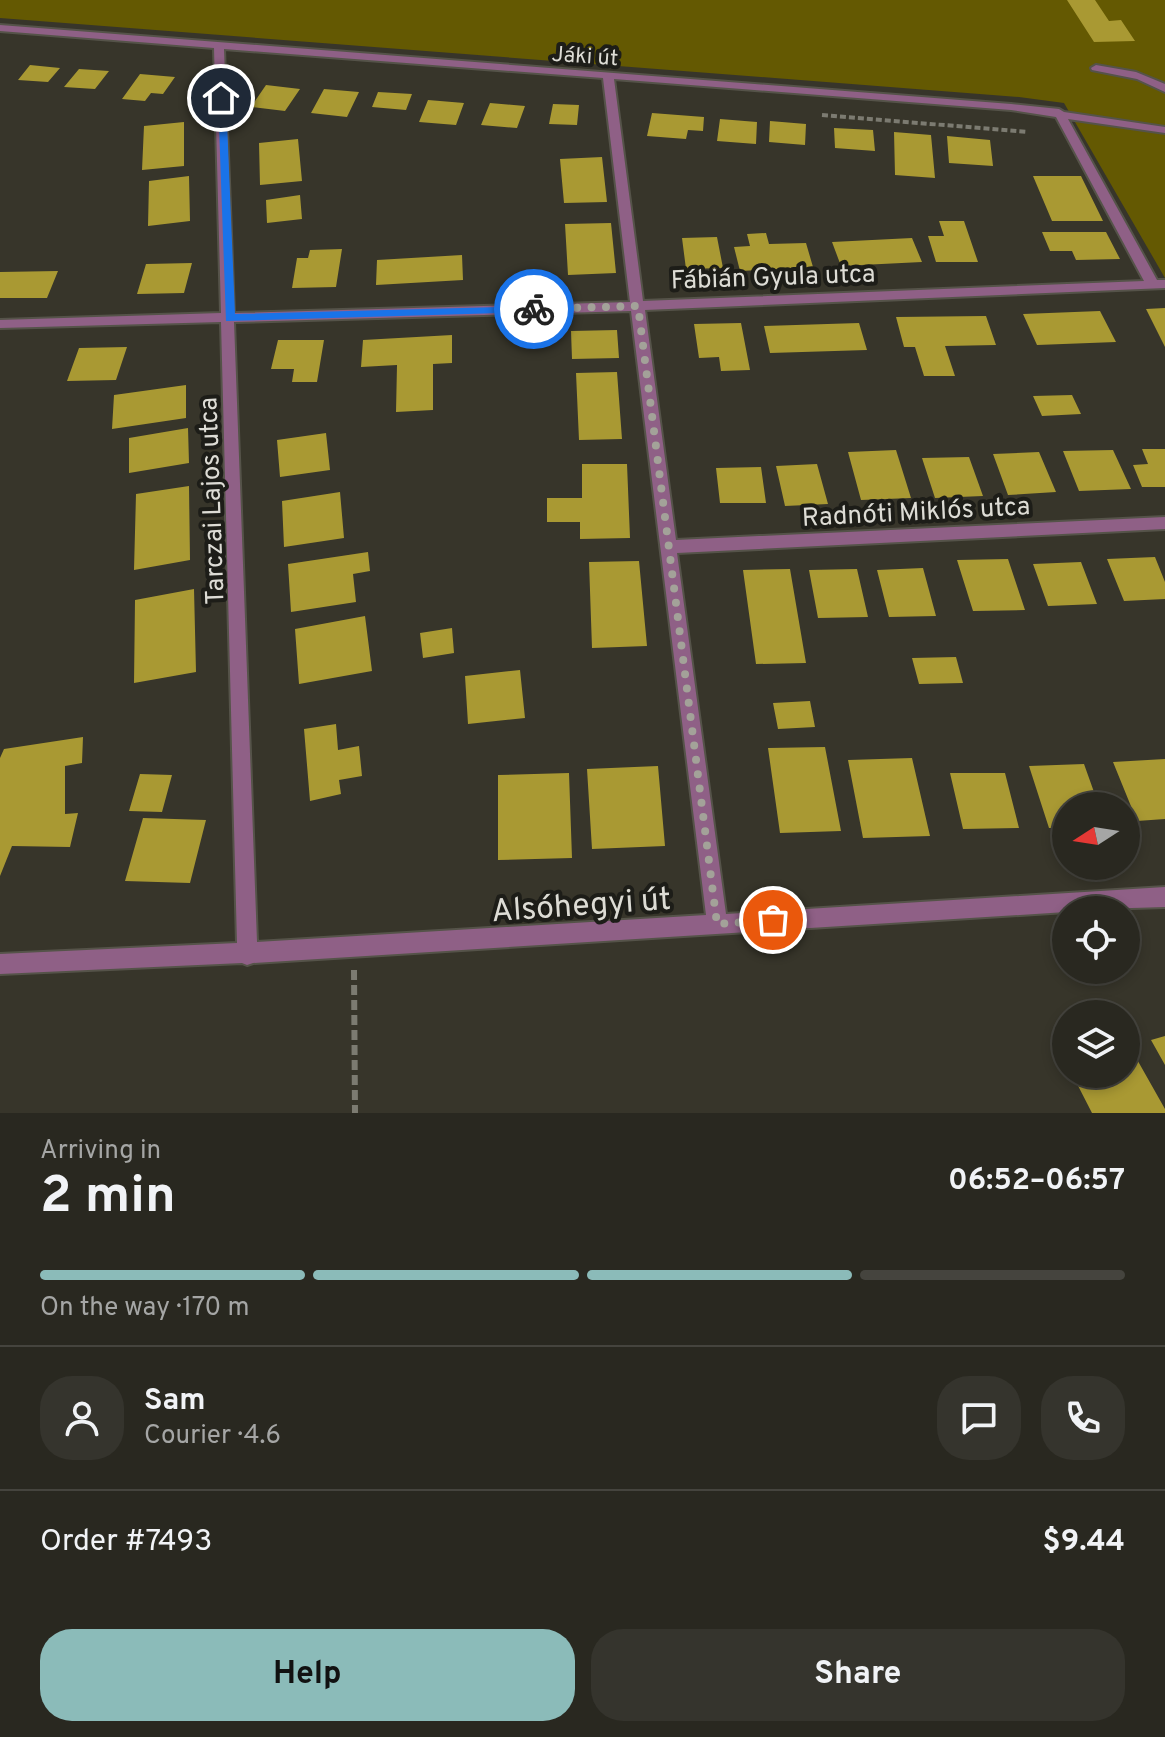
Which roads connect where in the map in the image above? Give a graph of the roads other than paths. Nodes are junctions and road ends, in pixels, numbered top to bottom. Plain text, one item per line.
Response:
1 (0, 28) edge
2 (219, 46) junction
3 (1096, 68) dead end
4 (608, 77) junction
5 (1165, 89) edge
6 (1059, 112) junction
7 (1165, 130) edge
8 (1159, 285) edge
9 (638, 306) junction
10 (230, 318) junction
11 (0, 324) edge
12 (1165, 523) edge
13 (669, 547) junction
14 (1165, 897) edge
15 (717, 924) junction
16 (247, 955) junction
17 (0, 964) edge

1 - 2 street, Jáki út
2 - 4 street, Jáki út
2 - 10 street, Tarczai Lajos utca
3 - 5 street
4 - 6 street, Jáki út
4 - 9 street
6 - 7 street, Jáki út
6 - 8 street
8 - 9 street, Fábián Gyula utca
9 - 10 street, Fábián Gyula utca
9 - 13 street
10 - 11 street, Fábián Gyula utca
10 - 16 street, Tarczai Lajos utca
12 - 13 street, Radnóti Miklós utca
13 - 15 street
14 - 15 street, Alsóhegyi út
15 - 16 street, Alsóhegyi út
16 - 17 street, Alsóhegyi út

